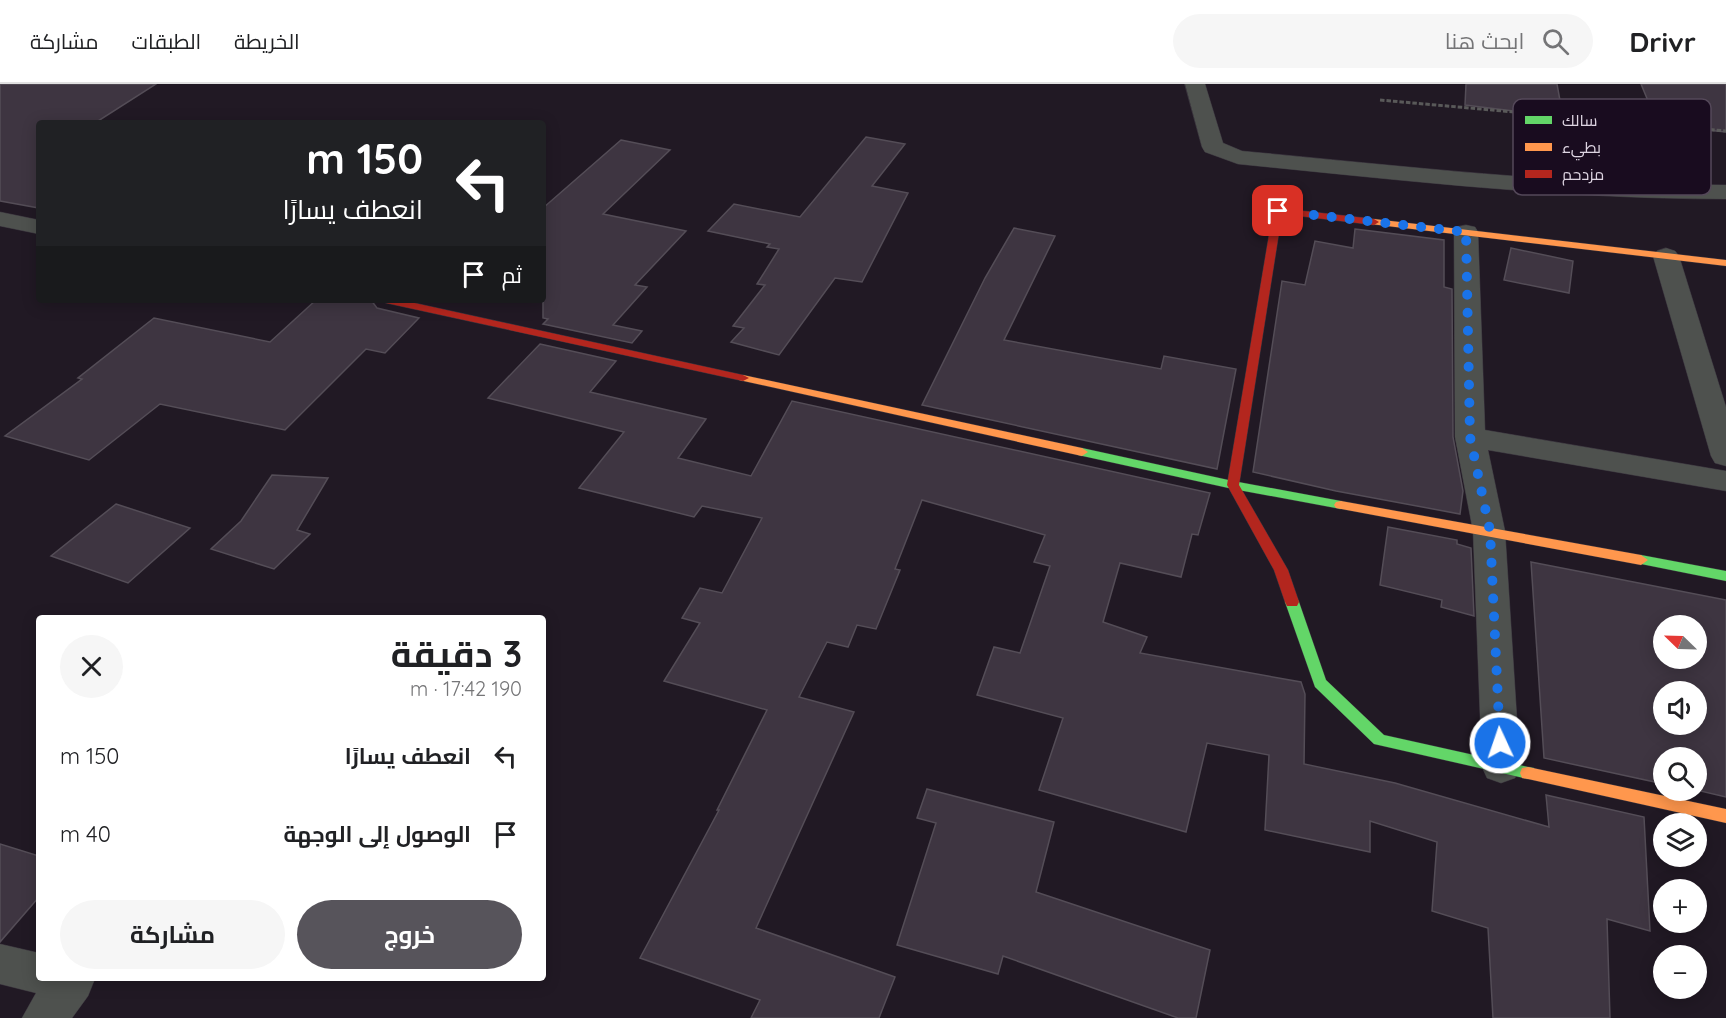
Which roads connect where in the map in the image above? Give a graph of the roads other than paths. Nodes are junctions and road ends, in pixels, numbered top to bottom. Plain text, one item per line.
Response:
1 (1195, 84) edge
2 (1513, 183) edge
3 (1711, 192) edge
4 (1726, 192) edge
5 (0, 219) edge
6 (36, 226) edge
7 (1466, 232) junction
8 (1666, 255) junction
9 (1726, 263) edge
10 (400, 303) edge
11 (1470, 437) junction
12 (1726, 456) edge
13 (1726, 481) edge
14 (1233, 485) junction
15 (1490, 531) junction
16 (1726, 576) edge
17 (1501, 767) junction
18 (1726, 816) edge
19 (0, 964) edge
20 (36, 972) edge
21 (72, 981) edge
22 (45, 1018) edge

1 - 2 street
3 - 4 street
5 - 6 street
7 - 8 street
7 - 11 street
7 - 14 street
8 - 9 street
8 - 12 street
10 - 14 street
11 - 13 street
11 - 15 street
14 - 15 street
14 - 17 street
15 - 16 street
15 - 17 street
17 - 18 street
19 - 20 street
21 - 22 street

